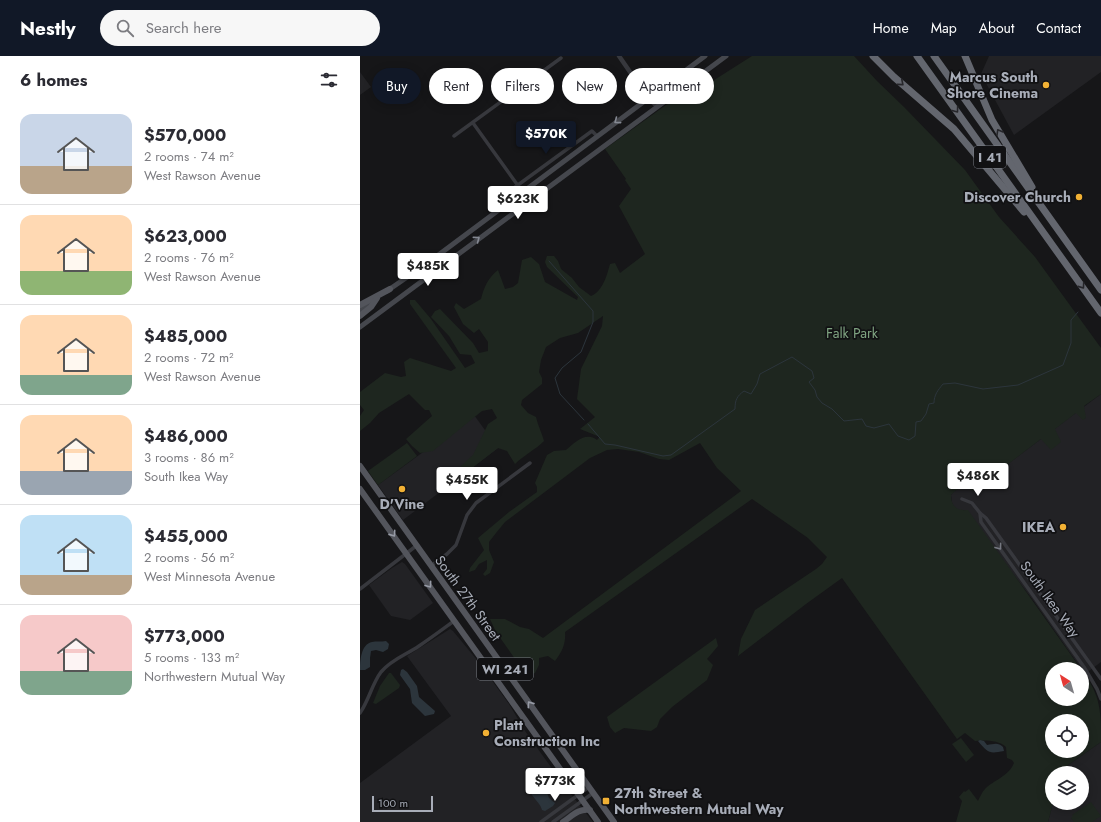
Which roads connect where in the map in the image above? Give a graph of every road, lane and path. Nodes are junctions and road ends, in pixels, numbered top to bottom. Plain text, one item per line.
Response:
1 (619, 56) edge
2 (705, 56) edge
3 (726, 56) edge
4 (873, 56) edge
5 (917, 56) edge
6 (934, 56) edge
7 (965, 56) edge
8 (561, 58) dead end
9 (627, 68) edge
10 (689, 68) edge
11 (640, 104) edge
12 (655, 104) edge
13 (657, 106) junction
14 (472, 123) junction
15 (454, 136) dead end
16 (597, 136) junction
17 (517, 185) junction
18 (522, 192) junction
19 (496, 201) dead end
20 (528, 201) junction
21 (1063, 237) junction
22 (1062, 258) junction
23 (429, 262) junction
24 (435, 271) junction
25 (390, 289) junction
26 (1101, 290) edge
27 (377, 298) junction
28 (360, 305) edge
29 (360, 311) edge
30 (1101, 313) edge
31 (360, 316) edge
32 (360, 327) edge
33 (530, 463) dead end
34 (360, 466) edge
35 (360, 473) edge
36 (373, 485) junction
37 (360, 489) edge
38 (962, 499) dead end
39 (980, 513) junction
40 (416, 546) junction
41 (406, 554) junction
42 (431, 566) junction
43 (360, 589) edge
44 (454, 621) junction
45 (1101, 679) edge
46 (1101, 699) edge
47 (360, 713) edge
48 (589, 787) junction
49 (593, 793) junction
50 (579, 794) junction
51 (583, 800) junction
52 (590, 810) junction
53 (541, 822) edge
54 (553, 822) edge
55 (563, 822) edge
56 (598, 822) edge
57 (614, 822) edge

1 - 9 street
2 - 10 main road
3 - 13 main road
4 -> 22 highway
5 -> 22 highway, I 41
6 - 21 highway, I 41
21 -> 7 highway
8 - 14 street
11 -> 16 main road
12 - 13 street
13 - 20 main road
14 - 15 street
14 - 17 street
16 - 17 street
16 - 18 main road
17 - 18 street
17 - 19 street
18 - 20 street
18 - 23 main road
24 -> 20 main road
21 - 26 highway, I 41
22 -> 30 highway, I 41
23 - 24 main road
23 - 25 main road
24 - 32 main road
25 - 27 main road
25 - 28 main road
27 - 29 main road
27 - 31 main road
33 - 42 street
34 - 36 main road, South 27th Street / WI 241
35 - 36 main road
36 - 40 main road, South 27th Street / WI 241
37 -> 41 main road, South 27th Street / WI 241
38 - 39 street, South Ikea Way
39 - 45 street, South Ikea Way
39 -> 46 street, South Ikea Way
40 - 41 street
40 - 42 main road, South 27th Street / WI 241
41 - 43 street
41 -> 44 main road, South 27th Street / WI 241
48 -> 42 main road, South 27th Street / WI 241
44 - 47 street
44 - 50 main road, South 27th Street / WI 241
48 - 49 main road, South 27th Street / WI 241
48 - 50 street
49 - 51 street
49 - 57 main road, South 27th Street / WI 241
50 - 51 main road, South 27th Street / WI 241
50 - 53 street
51 - 52 main road, South 27th Street / WI 241
51 - 54 street
52 - 55 main road
52 - 56 main road, South 27th Street / WI 241

